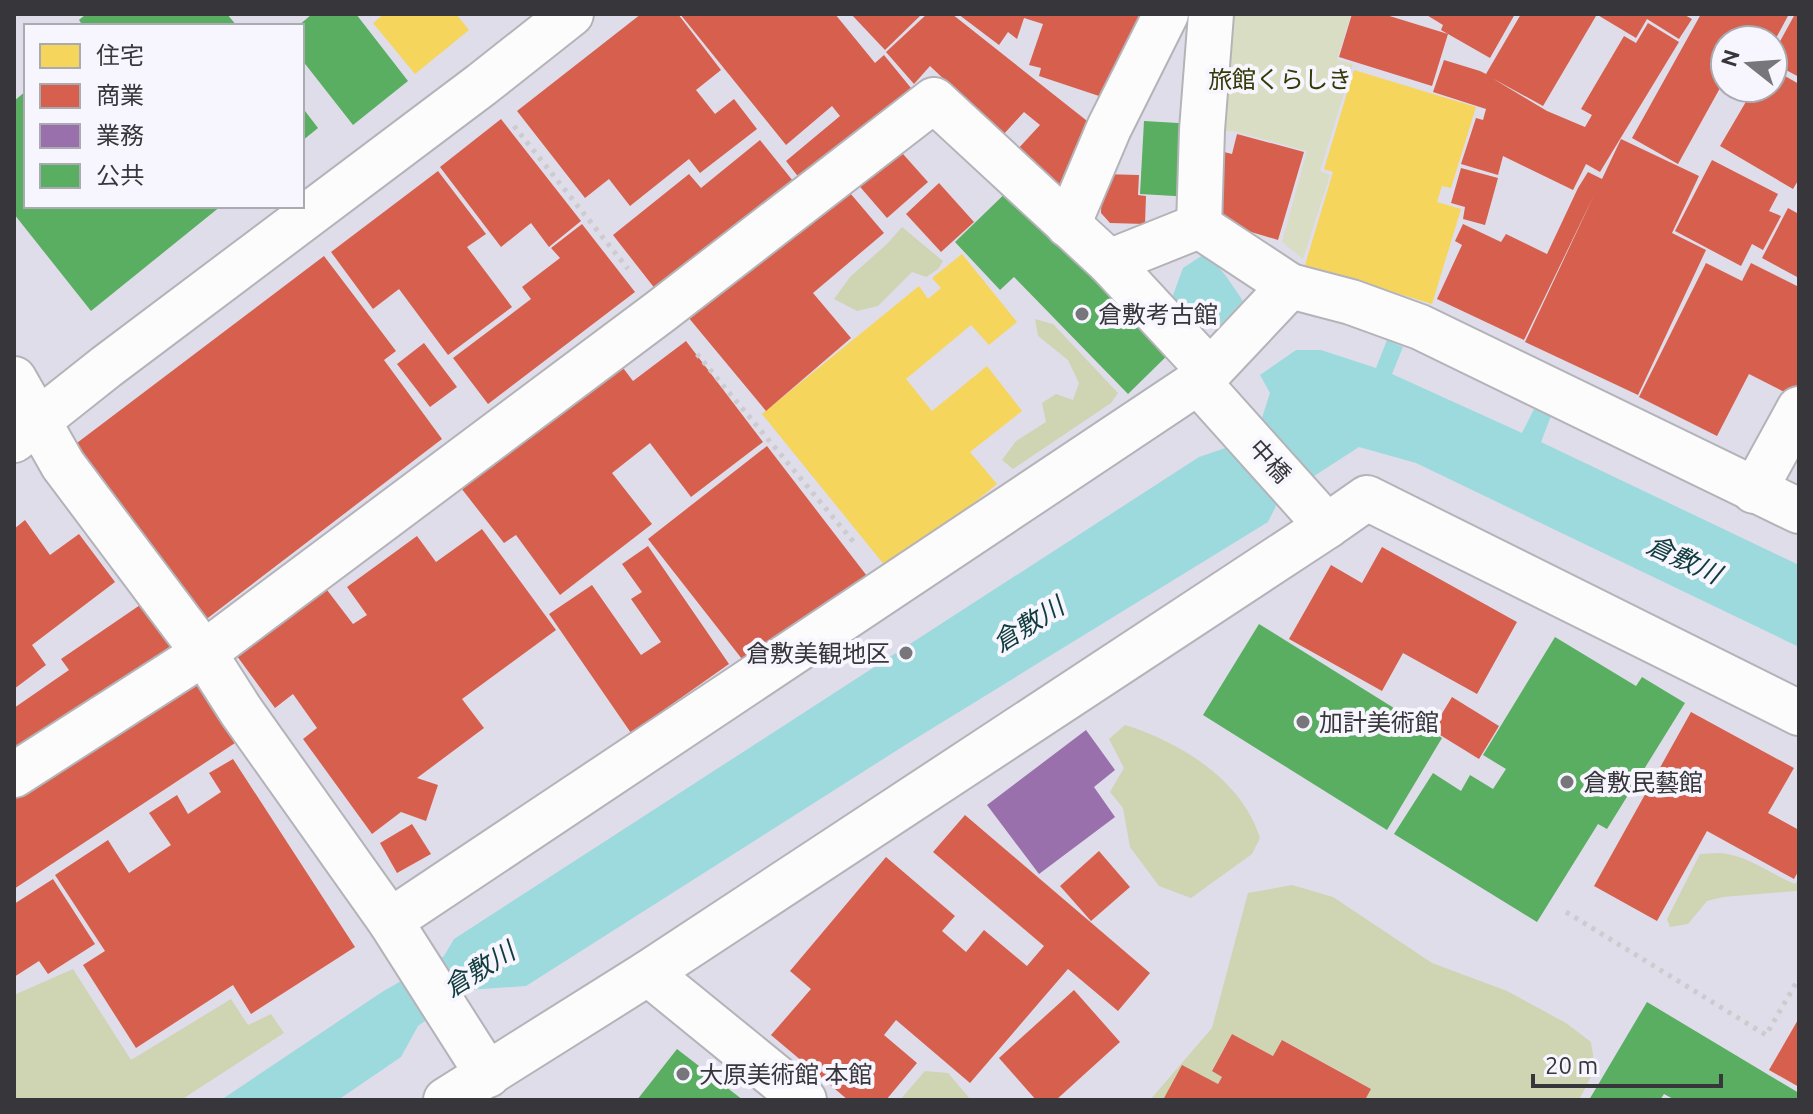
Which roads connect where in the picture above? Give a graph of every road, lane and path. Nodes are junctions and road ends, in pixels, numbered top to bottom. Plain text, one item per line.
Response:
1 (571, 14) edge
2 (1166, 14) edge
3 (1211, 14) edge
4 (1068, 225) junction
5 (1199, 226) junction
6 (1109, 262) junction
7 (1290, 286) junction
8 (1204, 377) junction
9 (14, 379) edge
10 (1799, 409) edge
11 (26, 430) edge
12 (1754, 491) junction
13 (1799, 511) edge
14 (1318, 515) junction
15 (204, 653) junction
16 (1799, 713) edge
17 (14, 775) edge
18 (1566, 912) dead end
19 (398, 933) junction
20 (648, 973) junction
21 (1799, 978) edge
22 (488, 1075) junction
23 (446, 1100) edge
24 (804, 1100) edge

1 - 11 street
2 - 4 street
3 - 5 street
4 - 6 street, 中橋
4 - 15 street, 中橋
5 - 6 street
5 - 7 street
6 - 8 street, 中橋
7 - 8 street
7 - 12 street
8 - 14 street, 中橋
8 - 19 street
9 - 11 street
10 - 12 street
11 - 15 street
12 - 13 street
14 - 16 street
14 - 20 street
15 - 17 street
15 - 19 street
18 - 21 path
19 - 22 street
20 - 22 street
20 - 24 street
22 - 23 street

